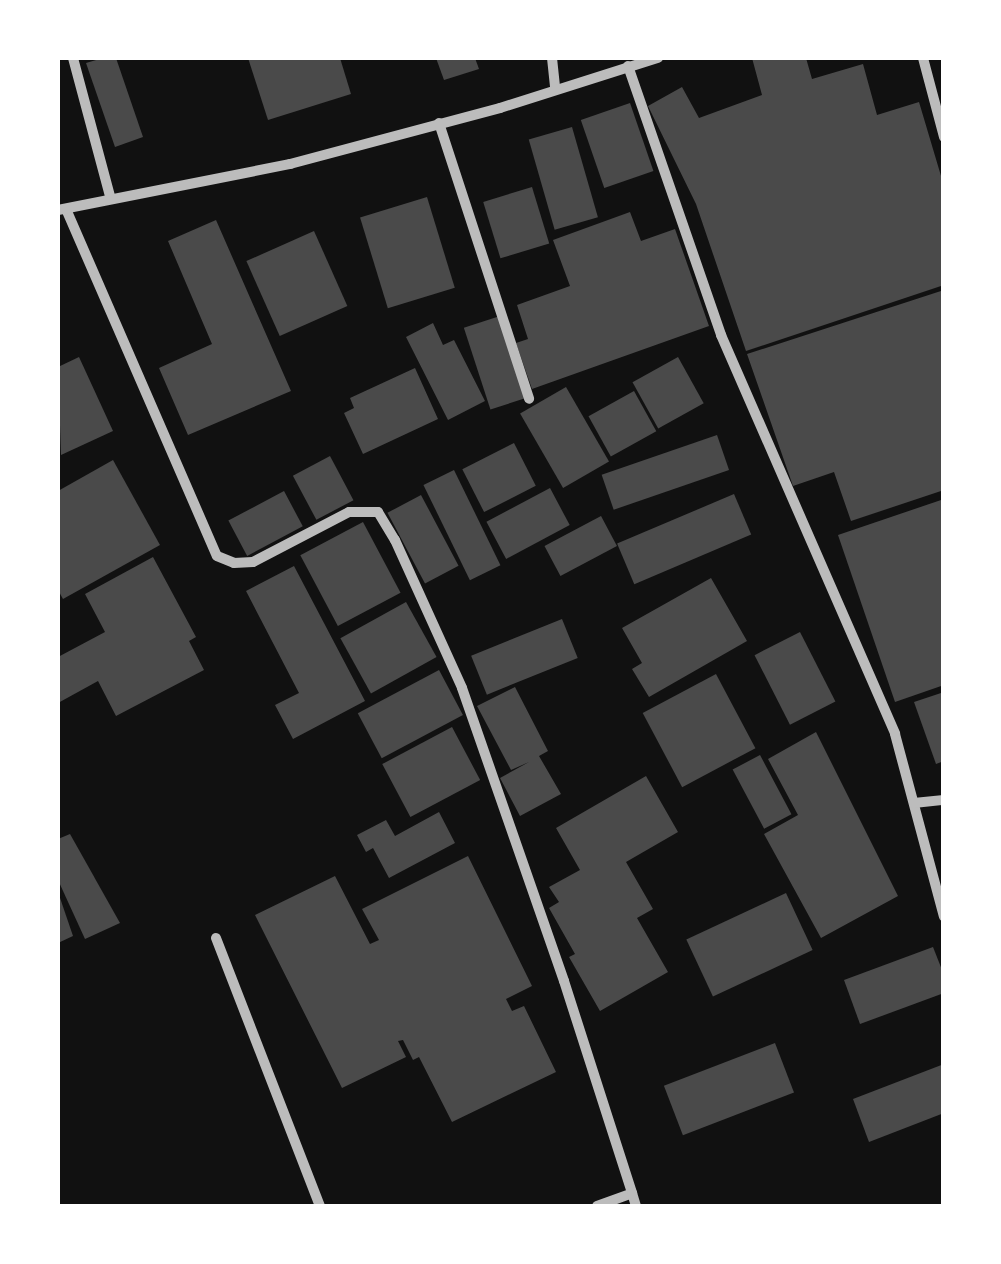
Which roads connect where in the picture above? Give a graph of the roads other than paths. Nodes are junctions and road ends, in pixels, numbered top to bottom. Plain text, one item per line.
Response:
1 (73, 58) edge
2 (552, 58) edge
3 (658, 58) edge
4 (923, 58) edge
5 (628, 66) junction
6 (555, 89) junction
7 (440, 122) junction
8 (944, 137) edge
9 (110, 196) junction
10 (62, 209) edge
11 (529, 399) dead end
12 (944, 800) edge
13 (914, 803) junction
14 (944, 917) edge
15 (216, 938) dead end
16 (632, 1193) junction
17 (320, 1206) edge
18 (597, 1206) edge
19 (636, 1206) edge

1 - 9 street
2 - 6 street
3 - 5 street
4 - 8 street
5 - 6 street
5 - 13 street
6 - 7 street
7 - 9 street
7 - 11 street
9 - 10 street
10 - 16 street
12 - 13 street
13 - 14 street
15 - 17 street
16 - 18 street
16 - 19 street

